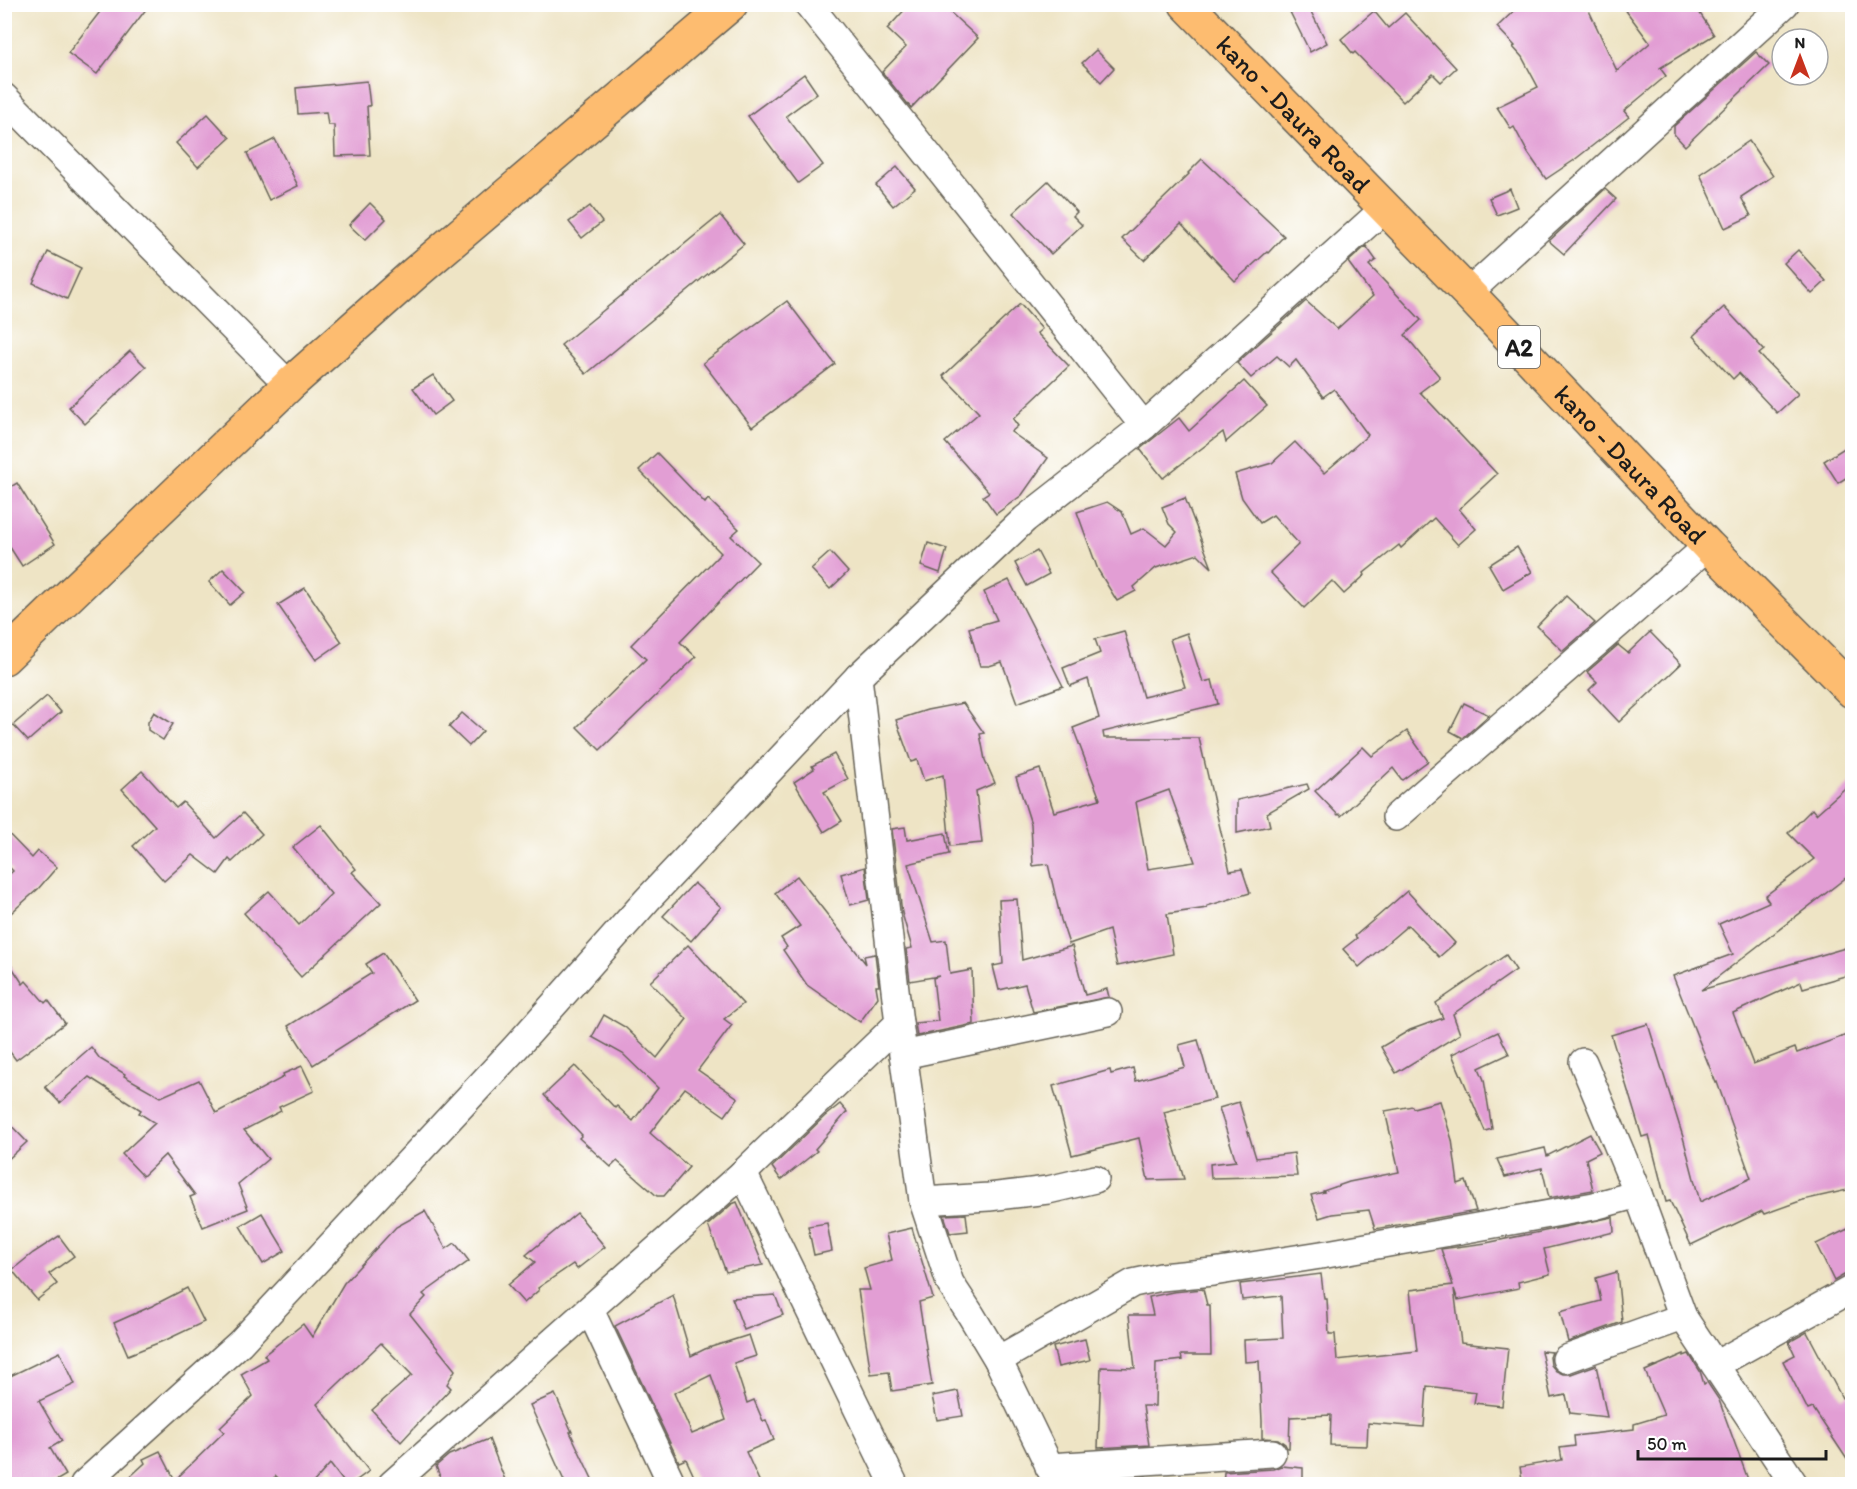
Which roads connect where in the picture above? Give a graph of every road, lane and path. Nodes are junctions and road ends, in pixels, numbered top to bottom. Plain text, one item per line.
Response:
1 (731, 4) edge
2 (808, 4) edge
3 (1186, 4) edge
4 (1785, 4) edge
5 (4, 97) edge
6 (1385, 208) junction
7 (1468, 293) junction
8 (289, 385) junction
9 (1144, 426) junction
10 (1708, 546) junction
11 (4, 658) edge
12 (858, 676) junction
13 (1852, 691) edge
14 (1396, 817) dead end
15 (1108, 1012) dead end
16 (899, 1023) junction
17 (903, 1055) junction
18 (1583, 1062) dead end
19 (743, 1173) junction
20 (1095, 1179) dead end
21 (1638, 1194) junction
22 (923, 1201) junction
23 (1852, 1289) edge
24 (590, 1310) junction
25 (1683, 1317) junction
26 (1566, 1359) dead end
27 (998, 1360) junction
28 (1715, 1365) junction
29 (1272, 1453) dead end
30 (418, 1475) edge
31 (1053, 1476) edge
32 (84, 1485) edge
33 (392, 1485) edge
34 (672, 1485) edge
35 (894, 1485) edge
36 (1794, 1485) edge

1 - 8 main road
2 - 9 street
3 - 6 main road, kano - Daura Road / A2
4 - 7 street
5 - 8 street
6 - 7 main road, kano - Daura Road / A2
6 - 9 street
7 - 10 main road, kano - Daura Road / A2
8 - 11 main road
9 - 12 street
10 - 13 main road, kano - Daura Road / A2
10 - 14 street
12 - 16 street
12 - 32 street
15 - 17 street
16 - 17 street
16 - 19 street
17 - 22 street
18 - 21 street
19 - 24 street
19 - 35 street
20 - 22 street
21 - 25 street
21 - 27 street
22 - 27 street
23 - 28 street
24 - 30 street
24 - 34 street
25 - 26 street
25 - 28 street
27 - 31 street
28 - 36 street
29 - 31 street
30 - 33 street

